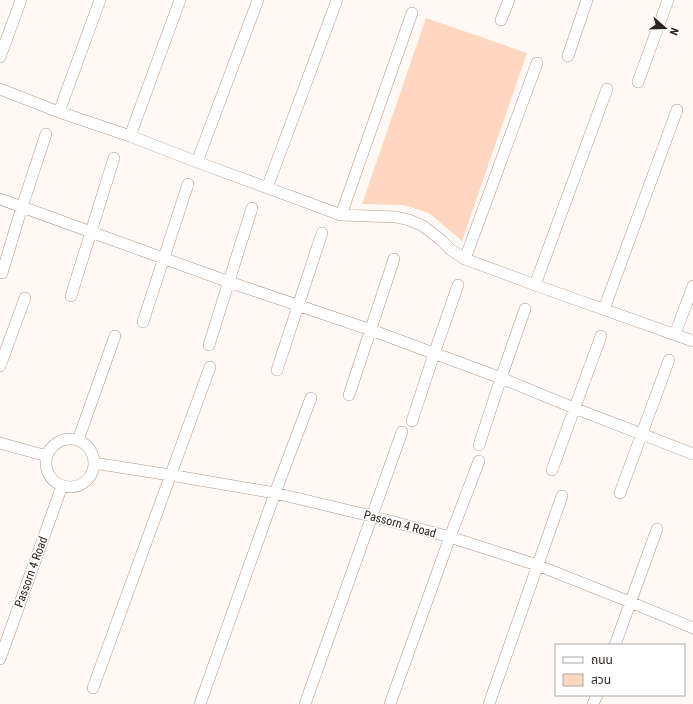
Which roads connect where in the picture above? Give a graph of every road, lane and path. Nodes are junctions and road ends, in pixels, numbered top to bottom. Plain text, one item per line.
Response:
1 (21, 0) edge
2 (100, 0) edge
3 (180, 0) edge
4 (258, 0) edge
5 (337, 0) edge
6 (509, 0) edge
7 (587, 0) edge
8 (668, 0) edge
9 (412, 13) dead end
10 (501, 20) dead end
11 (568, 56) dead end
12 (0, 58) edge
13 (536, 63) dead end
14 (638, 82) dead end
15 (0, 89) edge
16 (607, 89) dead end
17 (677, 110) dead end
18 (60, 112) junction
19 (46, 134) dead end
20 (130, 136) junction
21 (114, 158) dead end
22 (198, 162) junction
23 (188, 184) dead end
24 (267, 188) junction
25 (0, 199) edge
26 (22, 207) junction
27 (252, 208) dead end
28 (341, 215) junction
29 (91, 232) junction
30 (322, 233) dead end
31 (163, 258) junction
32 (394, 259) dead end
33 (465, 259) junction
34 (2, 273) dead end
35 (229, 282) junction
36 (458, 285) dead end
37 (535, 285) junction
38 (693, 286) edge
39 (71, 296) dead end
40 (25, 298) dead end
41 (298, 306) junction
42 (525, 309) dead end
43 (604, 309) junction
44 (144, 322) dead end
45 (371, 330) junction
46 (675, 334) junction
47 (115, 336) dead end
48 (601, 336) dead end
49 (693, 341) edge
50 (209, 345) dead end
51 (434, 354) junction
52 (669, 360) dead end
53 (0, 366) edge
54 (210, 367) dead end
55 (277, 370) dead end
56 (501, 378) junction
57 (349, 395) dead end
58 (311, 398) dead end
59 (574, 408) junction
60 (412, 421) dead end
61 (402, 432) dead end
62 (642, 434) junction
63 (78, 440) junction
64 (0, 443) edge
65 (479, 445) dead end
66 (693, 454) edge
67 (47, 456) junction
68 (479, 462) dead end
69 (94, 463) junction
70 (552, 470) dead end
71 (170, 475) junction
72 (62, 486) junction
73 (620, 493) dead end
74 (275, 494) junction
75 (562, 496) dead end
76 (371, 516) junction
77 (657, 529) dead end
78 (450, 537) junction
79 (537, 565) junction
80 (630, 602) junction
81 (693, 628) edge
82 (615, 644) edge
83 (0, 659) edge
84 (93, 688) dead end
85 (200, 704) edge
86 (305, 704) edge
87 (390, 704) edge
88 (489, 704) edge

1 - 12 street
2 - 18 street
3 - 20 street
4 - 22 street
5 - 24 street
6 - 10 street
7 - 11 street
8 - 14 street
9 - 28 street
13 - 33 street
15 - 18 street
16 - 37 street
17 - 43 street
18 - 20 street
19 - 26 street
20 - 22 street
21 - 29 street
22 - 24 street
23 - 31 street
24 - 28 street
25 - 26 street
26 - 29 street
26 - 34 street
27 - 35 street
28 - 33 street
29 - 31 street
29 - 39 street
30 - 41 street
31 - 35 street
31 - 44 street
32 - 45 street
33 - 37 street
35 - 41 street
35 - 50 street
36 - 51 street
37 - 43 street
38 - 46 street
40 - 53 street
41 - 45 street
41 - 55 street
42 - 56 street
43 - 46 street
45 - 51 street
45 - 57 street
46 - 49 street
47 - 63 street
48 - 59 street
51 - 56 street
51 - 60 street
52 - 62 street
54 - 71 street
56 - 59 street
56 - 65 street
58 - 74 street
59 - 62 street
59 - 70 street
61 - 76 street
62 - 66 street
62 - 73 street
63 - 67 street
63 - 69 street
64 - 67 street
67 - 72 street
68 - 78 street
69 - 71 street, Passorn 4 Road
69 - 72 street
71 - 74 street, Passorn 4 Road
71 - 84 street
72 - 83 street, Passorn 4 Road
74 - 76 street, Passorn 4 Road
74 - 85 street
75 - 79 street
76 - 78 street, Passorn 4 Road
76 - 86 street
77 - 80 street
78 - 79 street, Passorn 4 Road
78 - 87 street
79 - 80 street, Passorn 4 Road
79 - 88 street
80 - 81 street, Passorn 4 Road
80 - 82 street

